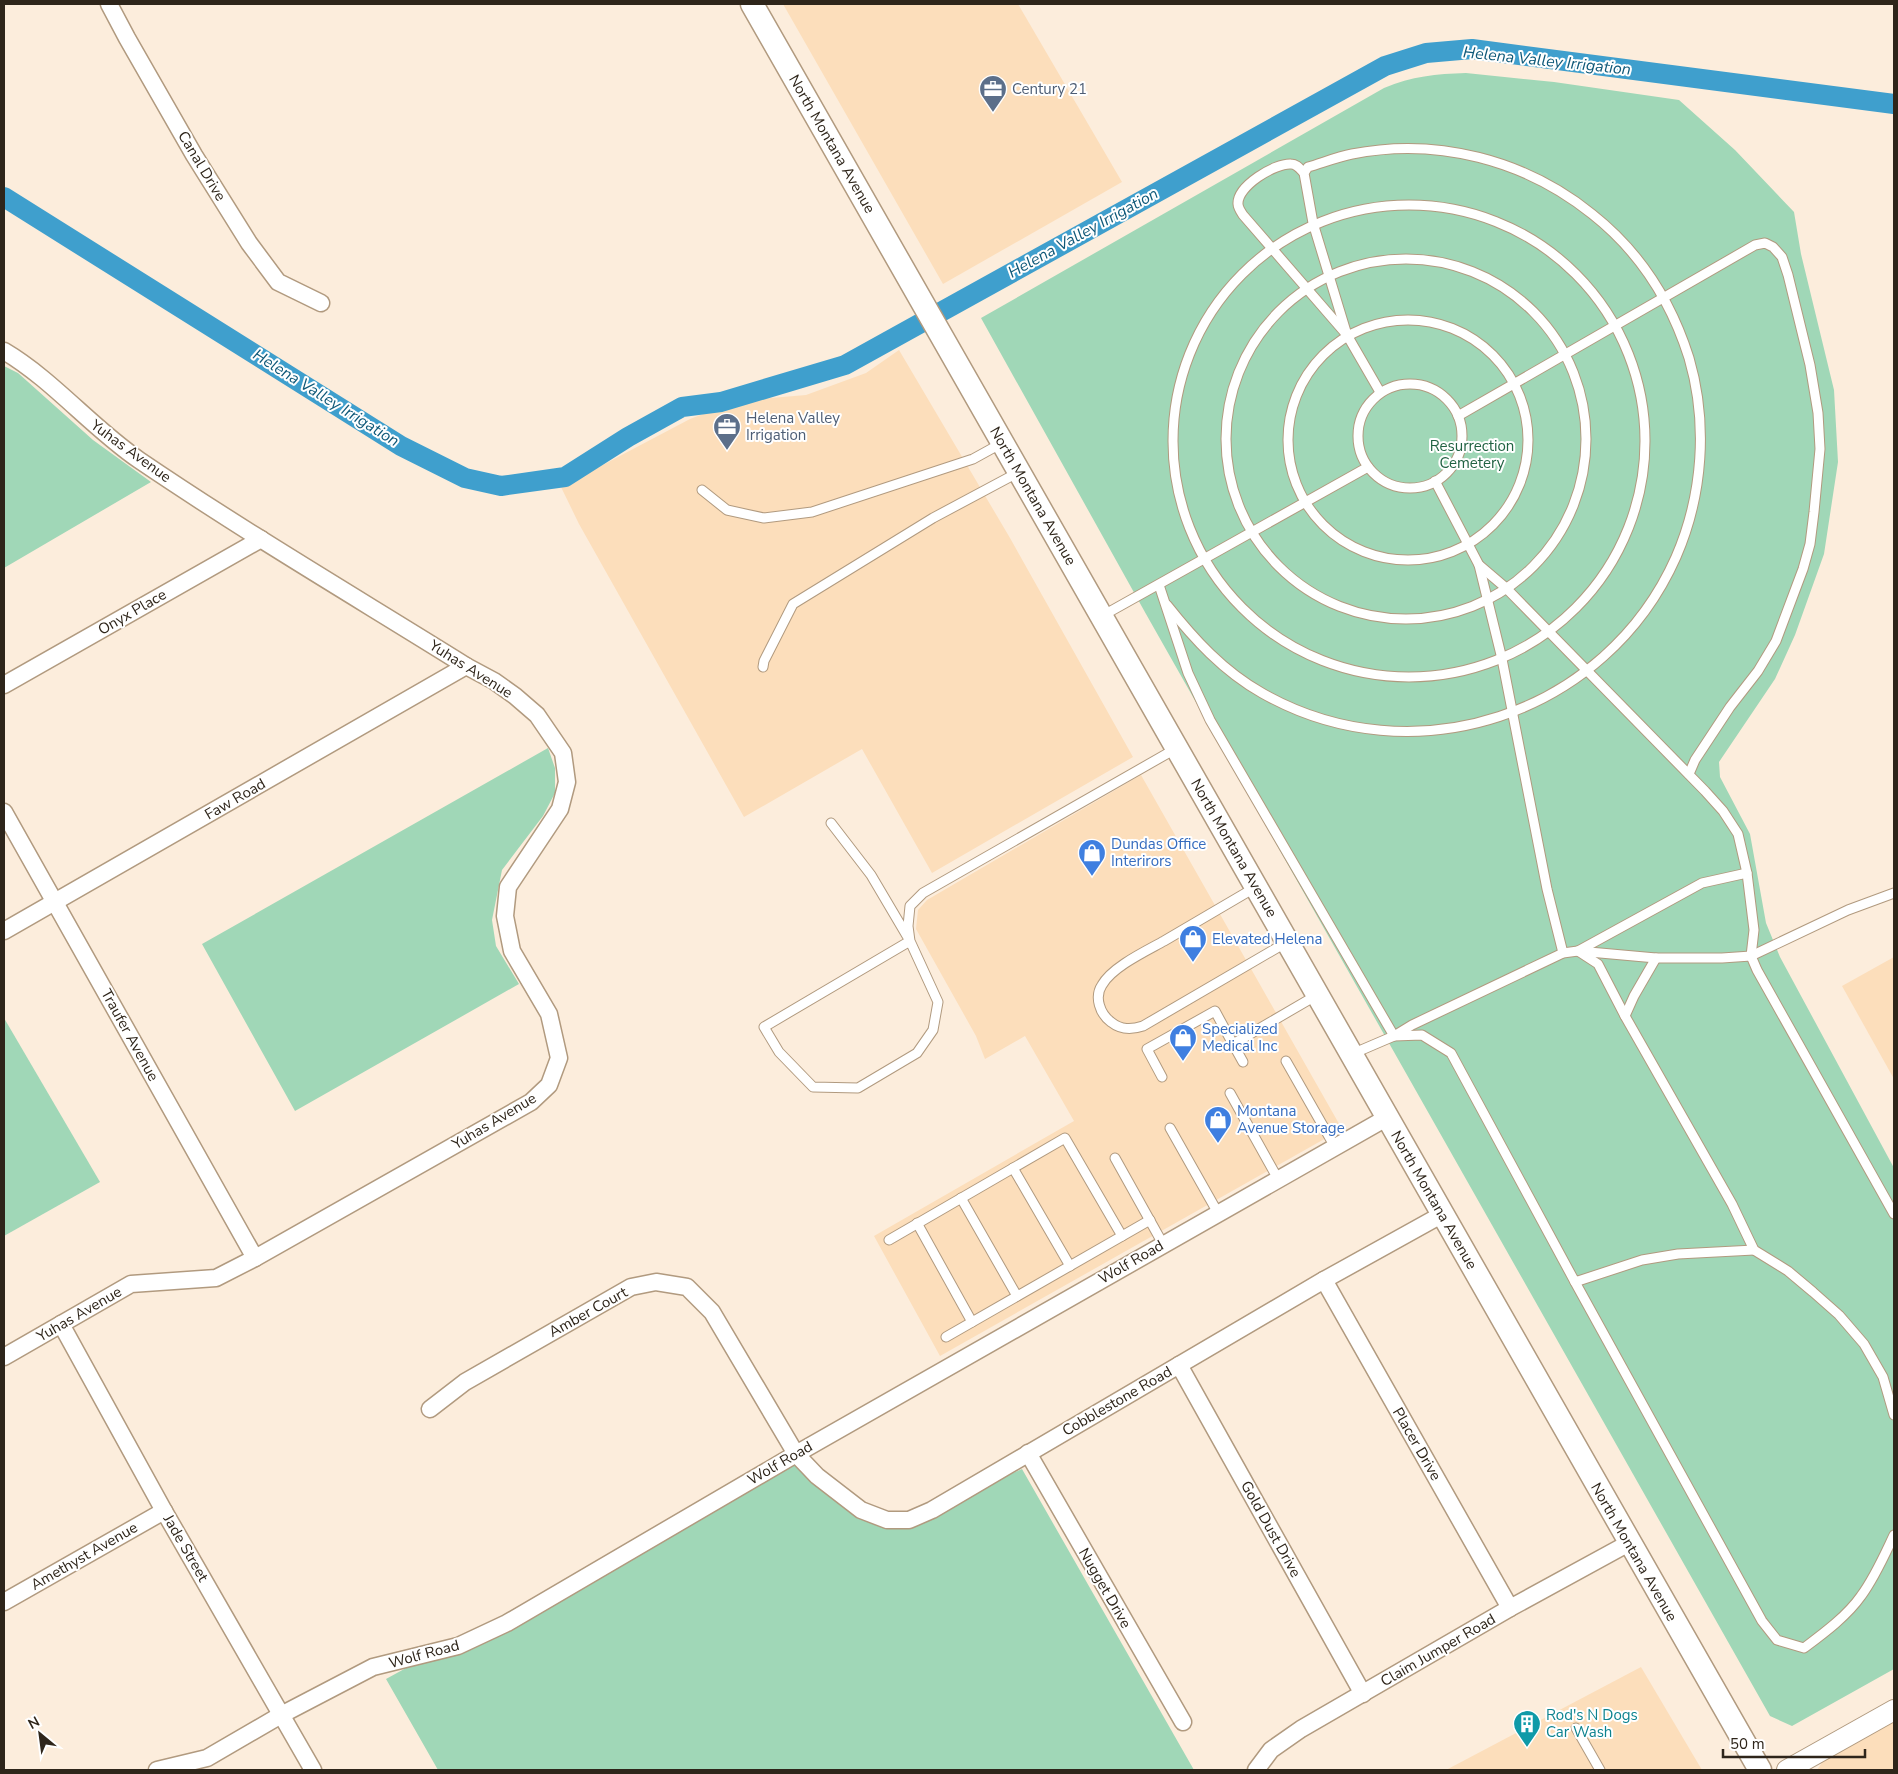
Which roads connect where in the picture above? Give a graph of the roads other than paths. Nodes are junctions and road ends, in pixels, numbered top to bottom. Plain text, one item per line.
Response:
1 (110, 4) edge
2 (752, 4) edge
3 (1304, 173) junction
4 (1313, 223) junction
5 (1270, 248) junction
6 (1329, 277) junction
7 (1307, 289) junction
8 (1664, 297) junction
9 (322, 303) dead end
10 (1617, 326) junction
11 (1347, 335) junction
12 (4, 351) edge
13 (1565, 355) junction
14 (1515, 384) junction
15 (1380, 392) junction
16 (1458, 416) junction
17 (1003, 442) junction
18 (1368, 467) junction
19 (1019, 472) junction
20 (1434, 481) junction
21 (702, 490) dead end
22 (1304, 503) junction
23 (1251, 532) junction
24 (261, 539) junction
25 (1468, 544) junction
26 (1203, 559) junction
27 (1479, 565) junction
28 (1159, 584) junction
29 (1506, 588) junction
30 (1487, 600) junction
31 (1167, 605) junction
32 (1102, 616) junction
33 (1549, 631) junction
34 (1502, 659) junction
35 (466, 666) junction
36 (763, 667) dead end
37 (1588, 670) junction
38 (4, 686) edge
39 (1512, 713) junction
40 (1177, 748) junction
41 (1689, 774) junction
42 (4, 812) edge
43 (831, 823) dead end
44 (1747, 873) junction
45 (1256, 887) junction
46 (1894, 894) edge
47 (55, 902) junction
48 (4, 931) edge
49 (910, 941) junction
50 (1287, 942) junction
51 (1578, 951) junction
52 (1563, 952) junction
53 (1752, 956) junction
54 (1656, 958) junction
55 (1318, 995) junction
56 (1626, 1016) junction
57 (1394, 1036) junction
58 (1233, 1044) junction
59 (1352, 1054) junction
60 (1244, 1062) dead end
61 (1286, 1062) dead end
62 (1162, 1077) dead end
63 (1230, 1093) dead end
64 (1388, 1117) junction
65 (1170, 1128) dead end
66 (1335, 1147) junction
67 (1115, 1158) dead end
68 (1013, 1168) junction
69 (1278, 1179) junction
70 (961, 1198) junction
71 (1218, 1213) junction
72 (1443, 1214) junction
73 (1894, 1214) edge
74 (1150, 1220) junction
75 (917, 1223) junction
76 (1122, 1236) junction
77 (888, 1240) dead end
78 (1163, 1244) junction
79 (1754, 1250) junction
80 (255, 1258) junction
81 (1070, 1266) junction
82 (1324, 1280) junction
83 (1575, 1282) junction
84 (1017, 1296) junction
85 (972, 1322) junction
86 (62, 1324) junction
87 (946, 1337) dead end
88 (4, 1357) edge
89 (1179, 1365) junction
90 (430, 1409) dead end
91 (1894, 1415) edge
92 (1028, 1453) junction
93 (796, 1454) junction
94 (164, 1511) junction
95 (1894, 1535) edge
96 (1629, 1543) junction
97 (4, 1602) edge
98 (1510, 1608) junction
99 (1363, 1694) junction
100 (1894, 1710) edge
101 (281, 1715) junction
102 (1183, 1722) dead end
103 (1576, 1728) dead end
104 (157, 1770) edge
105 (313, 1770) edge
106 (1256, 1770) edge
107 (1600, 1770) edge
108 (1760, 1770) edge
109 (1787, 1770) edge

1 - 9 street, Canal Drive
2 - 17 main road, North Montana Avenue
3 - 4 lane
3 - 5 lane
3 - 8 lane
4 - 5 lane
4 - 6 lane
4 - 10 lane
5 - 7 lane
5 - 26 lane
6 - 7 lane
6 - 11 lane
6 - 13 lane
7 - 11 lane
7 - 23 lane
8 - 10 lane
8 - 37 lane
8 - 41 lane
10 - 13 lane
10 - 33 lane
11 - 14 lane
11 - 15 lane
11 - 22 lane
12 - 24 street, Yuhas Avenue
13 - 14 lane
13 - 29 lane
14 - 16 lane
14 - 25 lane
15 - 16 lane
15 - 18 lane
16 - 20 lane
17 - 19 main road, North Montana Avenue
17 - 21 lane
18 - 20 lane
18 - 22 lane
19 - 32 main road, North Montana Avenue
19 - 36 lane
20 - 25 lane
22 - 23 lane
22 - 25 lane
23 - 26 lane
23 - 30 lane
24 - 35 street, Yuhas Avenue
24 - 38 street, Onyx Place
25 - 27 lane
26 - 28 lane
26 - 34 lane
27 - 29 lane
27 - 30 lane
28 - 31 lane
28 - 32 lane
29 - 30 lane
29 - 33 lane
30 - 34 lane
31 - 39 lane
31 - 57 lane
32 - 40 main road, North Montana Avenue
33 - 34 lane
33 - 37 lane
34 - 39 lane
35 - 47 street, Faw Road
35 - 80 street, Yuhas Avenue
37 - 39 lane
37 - 41 lane
39 - 52 lane
40 - 45 main road, North Montana Avenue
40 - 49 lane
41 - 44 lane
42 - 47 street, Traufer Avenue
43 - 49 lane
44 - 51 lane
44 - 53 lane
45 - 50 main road, North Montana Avenue
45 - 50 lane
46 - 53 lane
47 - 48 street, Faw Road
47 - 80 street, Traufer Avenue
49 - 49 lane
50 - 55 main road, North Montana Avenue
51 - 52 lane
51 - 54 lane
51 - 56 lane
52 - 57 lane
53 - 54 lane
53 - 73 lane
54 - 56 lane
55 - 58 lane
55 - 59 main road, North Montana Avenue
56 - 79 lane
57 - 59 lane
57 - 83 lane
58 - 60 lane
58 - 62 lane
59 - 64 main road, North Montana Avenue
61 - 66 lane
63 - 69 lane
64 - 66 street, Wolf Road
64 - 72 main road, North Montana Avenue
65 - 71 lane
66 - 69 street, Wolf Road
67 - 74 lane
68 - 70 lane
68 - 76 lane
68 - 81 lane
69 - 71 street, Wolf Road
70 - 75 lane
70 - 84 lane
71 - 78 street, Wolf Road
72 - 82 street, Cobblestone Road
72 - 96 main road, North Montana Avenue
74 - 76 lane
74 - 78 lane
75 - 77 lane
75 - 85 lane
76 - 81 lane
78 - 93 street, Wolf Road
79 - 83 lane
79 - 91 lane
80 - 86 street, Yuhas Avenue
81 - 84 lane
82 - 89 street, Cobblestone Road
82 - 98 street, Placer Drive
83 - 95 lane
84 - 85 lane
85 - 87 lane
86 - 88 street, Yuhas Avenue
86 - 94 street, Jade Street
89 - 92 street, Cobblestone Road
89 - 99 street, Gold Dust Drive
90 - 93 street, Amber Court
92 - 93 street, Cobblestone Road
92 - 102 street, Nugget Drive
93 - 101 street, Wolf Road
94 - 97 street, Amethyst Avenue
94 - 101 street, Jade Street
96 - 98 street, Claim Jumper Road
96 - 108 main road, North Montana Avenue
98 - 99 street, Claim Jumper Road
99 - 106 street, Claim Jumper Road
100 - 109 street
101 - 104 street, Wolf Road
101 - 105 street, Jade Street
103 - 107 lane

